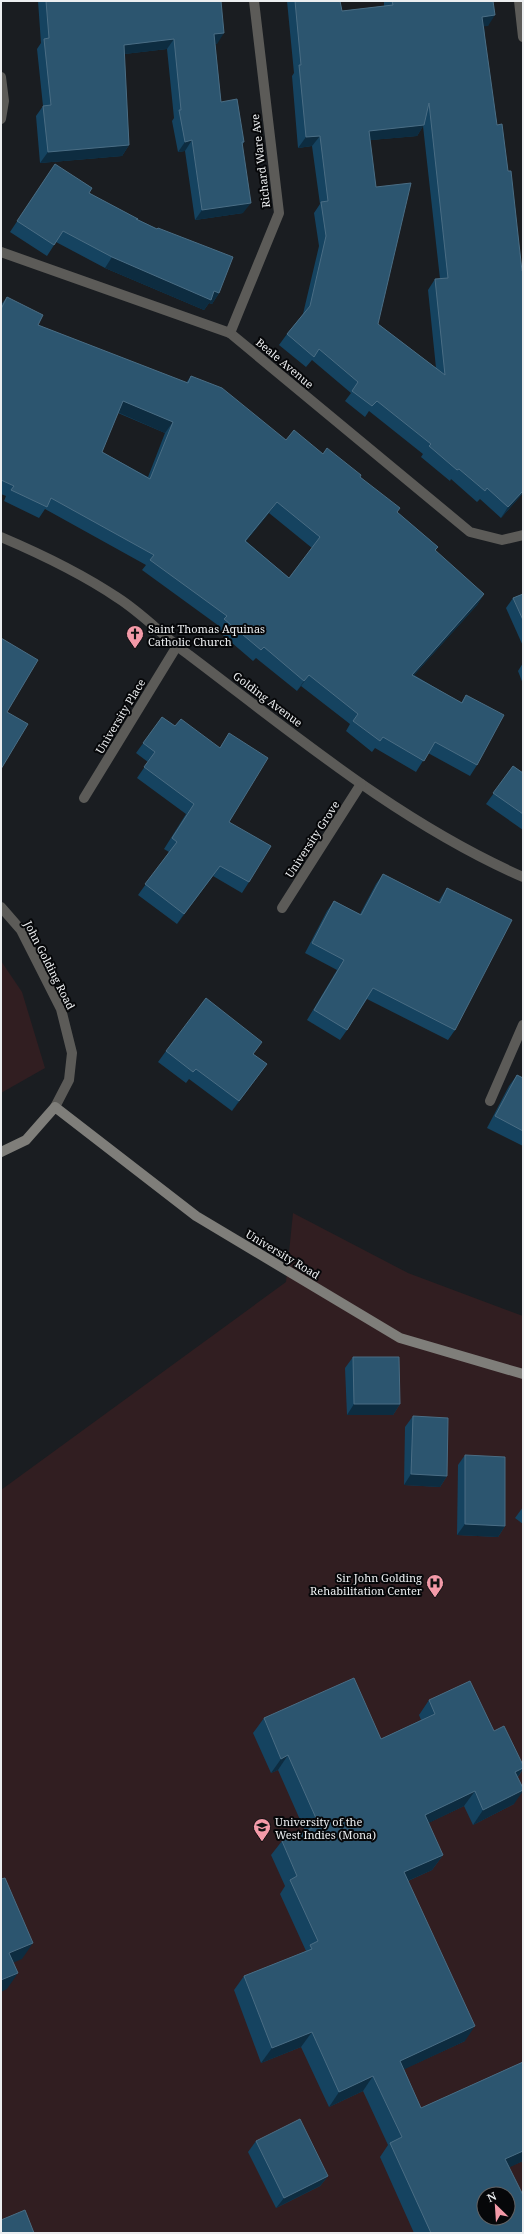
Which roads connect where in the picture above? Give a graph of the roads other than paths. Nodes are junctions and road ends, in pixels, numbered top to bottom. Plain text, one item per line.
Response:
1 (254, 1) edge
2 (519, 1) edge
3 (523, 37) edge
4 (1, 77) edge
5 (1, 119) edge
6 (1, 252) edge
7 (230, 333) junction
8 (523, 535) edge
9 (1, 537) edge
10 (177, 646) junction
11 (361, 784) junction
12 (84, 798) dead end
13 (523, 877) edge
14 (1, 907) edge
15 (282, 908) dead end
16 (523, 1025) edge
17 (490, 1101) dead end
18 (55, 1108) junction
19 (1, 1152) edge
20 (523, 1374) edge

1 - 7 street, Richard Ware Ave
2 - 3 street
4 - 5 street
6 - 7 street, Beale Avenue
7 - 8 street, Beale Avenue
9 - 10 street, Golding Avenue
10 - 11 street, Golding Avenue
10 - 12 street, University Place
11 - 13 street, Golding Avenue
11 - 15 street, University Grove
14 - 18 street, John Golding Road
16 - 17 street
18 - 19 street, John Golding Road
18 - 20 street, University Road

